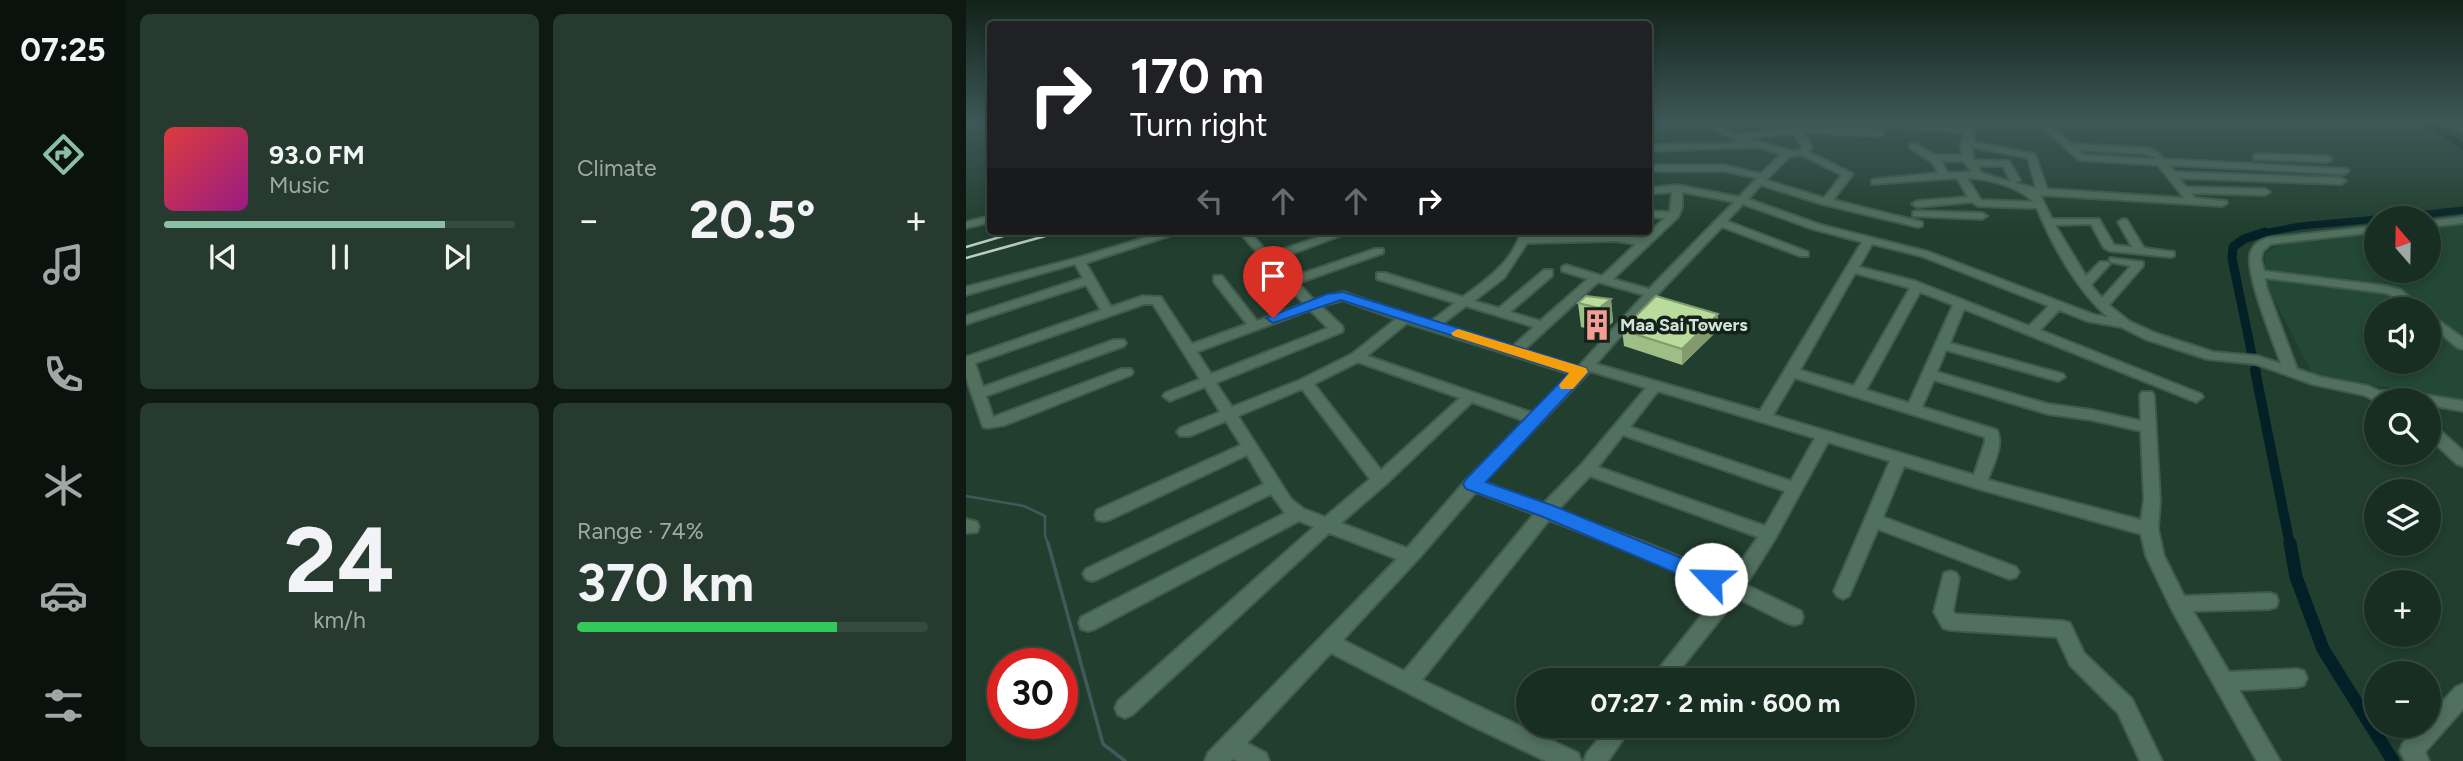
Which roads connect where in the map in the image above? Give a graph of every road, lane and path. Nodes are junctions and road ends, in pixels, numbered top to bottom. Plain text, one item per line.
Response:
1 (1934, 158) edge
2 (1781, 159) edge
3 (1809, 159) edge
4 (1942, 159) edge
5 (2032, 159) edge
6 (2090, 159) edge
7 (2159, 159) edge
8 (2258, 159) edge
9 (2310, 159) edge
10 (2327, 159) dead end
11 (1967, 160) junction
12 (2163, 163) junction
13 (2268, 167) junction
14 (1652, 168) edge
15 (1961, 175) junction
16 (1979, 175) junction
17 (2172, 175) junction
18 (1945, 176) junction
19 (1761, 179) junction
20 (2278, 179) junction
21 (2015, 180) dead end
22 (1876, 182) dead end
23 (1674, 188) junction
24 (1652, 189) edge
25 (2184, 190) junction
26 (2265, 192) dead end
27 (2037, 196) junction
28 (1976, 199) junction
29 (1741, 200) junction
30 (1825, 202) junction
31 (2193, 202) junction
32 (2222, 203) dead end
33 (2088, 207) junction
34 (1917, 210) junction
35 (1652, 214) edge
36 (1674, 215) junction
37 (1982, 216) dead end
38 (987, 220) edge
39 (2463, 220) edge
40 (2048, 222) junction
41 (2123, 222) dead end
42 (1721, 223) junction
43 (2441, 223) edge
44 (966, 225) edge
45 (2364, 230) edge
46 (1166, 235) edge
47 (1247, 235) edge
48 (1336, 235) edge
49 (1525, 236) edge
50 (1868, 241) junction
51 (1645, 242) junction
52 (1378, 251) dead end
53 (2140, 251) junction
54 (1804, 254) dead end
55 (1925, 254) junction
56 (2171, 254) dead end
57 (1267, 259) junction
58 (1080, 261) junction
59 (1566, 269) dead end
60 (1852, 269) junction
61 (1548, 273) dead end
62 (2259, 274) junction
63 (1381, 276) dead end
64 (1218, 279) dead end
65 (1600, 279) junction
66 (1090, 280) junction
67 (1290, 282) junction
68 (2085, 284) junction
69 (1917, 287) junction
70 (966, 291) edge
71 (1653, 293) junction
72 (2402, 297) edge
73 (1463, 302) junction
74 (1312, 304) junction
75 (1960, 304) junction
76 (2057, 305) junction
77 (2102, 305) junction
78 (1108, 312) junction
79 (1501, 313) junction
80 (1405, 318) junction
81 (966, 320) edge
82 (2124, 324) junction
83 (1254, 325) junction
84 (1432, 326) junction
85 (1543, 326) junction
86 (2441, 328) edge
87 (2031, 332) junction
88 (1119, 343) dead end
89 (1942, 345) junction
90 (2463, 345) edge
91 (1189, 350) junction
92 (1516, 350) junction
93 (1357, 357) junction
94 (967, 362) edge
95 (1584, 369) junction
96 (2291, 371) junction
97 (1126, 372) dead end
98 (1792, 372) junction
99 (1929, 374) junction
100 (2058, 377) dead end
101 (1208, 380) junction
102 (1305, 383) junction
103 (1655, 386) junction
104 (1858, 392) junction
105 (2364, 393) edge
106 (978, 394) junction
107 (2147, 395) dead end
108 (1170, 396) dead end
109 (1469, 397) junction
110 (2196, 397) dead end
111 (2441, 402) edge
112 (2463, 405) edge
113 (1914, 409) junction
114 (1230, 413) junction
115 (1764, 417) junction
116 (1536, 419) junction
117 (2148, 428) junction
118 (1620, 429) junction
119 (1185, 432) dead end
120 (1824, 436) junction
121 (2441, 440) edge
122 (1251, 447) junction
123 (1899, 458) junction
124 (2463, 460) edge
125 (1587, 469) junction
126 (1380, 480) junction
127 (1979, 483) junction
128 (1472, 484) junction
129 (1274, 486) junction
130 (1796, 488) junction
131 (1547, 511) junction
132 (1298, 514) junction
133 (1102, 515) dead end
134 (1873, 520) junction
135 (1327, 525) junction
136 (2149, 529) junction
137 (1769, 534) junction
138 (1409, 556) junction
139 (2010, 572) dead end
140 (1092, 574) dead end
141 (1950, 578) dead end
142 (1734, 588) junction
143 (1843, 591) dead end
144 (2269, 601) dead end
145 (2179, 604) junction
146 (1794, 617) dead end
147 (1088, 623) dead end
148 (1327, 642) junction
149 (1669, 668) edge
150 (2297, 678) dead end
151 (2223, 681) junction
152 (1408, 682) junction
153 (2463, 694) edge
154 (1125, 708) dead end
155 (1613, 738) edge
156 (1224, 754) edge
157 (1258, 761) edge
158 (1570, 761) edge
159 (1595, 761) edge
160 (2151, 761) edge
161 (2269, 761) edge
162 (2418, 761) edge

1 - 18 street
2 - 19 street
3 - 30 street
4 - 11 street
5 - 27 street
6 - 12 street
7 - 12 street
8 - 13 street
9 - 10 street
11 - 16 street
11 - 21 street
12 - 13 street
12 - 17 street
13 - 20 street
13 - 20 street
14 - 19 street
15 - 16 street
15 - 18 street
15 - 28 street
16 - 27 street
17 - 20 street
17 - 25 street
18 - 22 street
19 - 29 street
19 - 30 street
23 - 24 street
23 - 29 street
23 - 36 street
25 - 26 street
25 - 31 street
27 - 28 street
27 - 33 street
27 - 40 street
28 - 34 street
29 - 42 street
29 - 50 street
30 - 34 street
31 - 32 street
31 - 33 street
33 - 40 street
33 - 53 street
34 - 37 street
34 - 55 street
35 - 36 street
36 - 51 street
38 - 44 street
39 - 43 street
40 - 68 street
41 - 53 street
42 - 54 street
42 - 71 street
45 - 62 street
46 - 58 street
47 - 57 street
48 - 57 street
49 - 51 street
49 - 73 street
50 - 55 street
50 - 60 street
51 - 65 street
52 - 67 street
53 - 56 street
55 - 76 street
57 - 67 street
58 - 66 street
58 - 70 street
59 - 65 street
60 - 69 street
60 - 98 street
61 - 79 street
62 - 72 street
62 - 96 street
63 - 73 street
64 - 83 street
65 - 71 street
65 - 85 street
66 - 78 street
66 - 81 street
67 - 74 street
68 - 77 street
68 - 77 street
69 - 75 street
69 - 104 street
71 - 95 street
73 - 79 street
73 - 84 street
74 - 80 street
74 - 83 street
74 - 101 street
75 - 87 street
75 - 89 street
76 - 82 street
76 - 87 street
77 - 82 street
78 - 91 street
78 - 94 street
79 - 85 street
80 - 84 street
80 - 93 street
82 - 96 street
83 - 91 street
84 - 92 street
85 - 92 street
86 - 90 street
87 - 110 street
88 - 106 street
89 - 99 street
89 - 100 street
91 - 101 street
92 - 95 street
93 - 102 street
93 - 109 street
94 - 106 street
95 - 103 street
95 - 116 street
96 - 105 street
97 - 106 street
98 - 104 street
98 - 115 street
99 - 113 street
99 - 117 street
101 - 108 street
101 - 114 street
102 - 114 street
102 - 126 street
103 - 115 street
103 - 118 street
104 - 113 street
107 - 117 street
109 - 116 street
109 - 126 street
111 - 112 street
113 - 127 street
114 - 119 street
114 - 122 street
115 - 120 street
116 - 128 street
117 - 136 street
118 - 125 street
118 - 130 street
120 - 123 street
120 - 130 street
121 - 124 street
122 - 129 street
122 - 133 street
123 - 127 street
123 - 134 street
125 - 131 street
125 - 137 street
126 - 135 street
127 - 136 street
128 - 131 street
128 - 138 street
129 - 132 street
129 - 140 street
130 - 137 street
131 - 142 street
131 - 152 street
132 - 135 street
132 - 147 street
134 - 139 street
134 - 143 street
135 - 138 street
135 - 154 street
136 - 145 street
137 - 142 street
138 - 148 street
141 - 160 street
142 - 146 street
142 - 149 street
144 - 145 street
145 - 151 street
148 - 152 street
148 - 156 street
150 - 151 street
151 - 161 street
152 - 158 street
153 - 162 street
155 - 159 street
156 - 157 street

